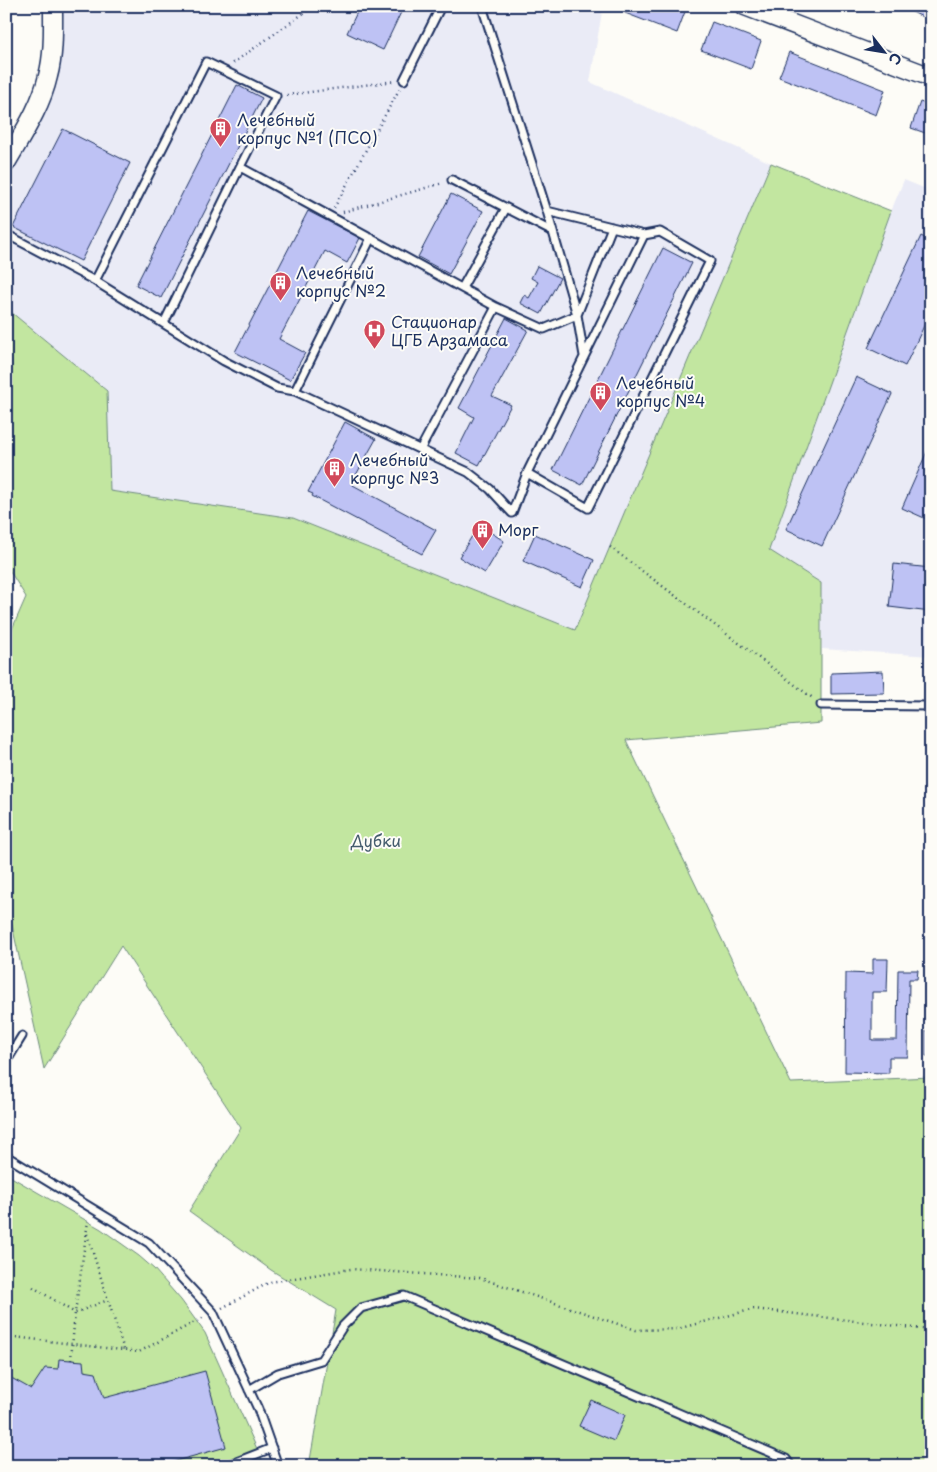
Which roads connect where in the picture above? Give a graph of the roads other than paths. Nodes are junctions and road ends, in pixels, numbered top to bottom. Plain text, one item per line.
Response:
1 (53, 6) edge
2 (441, 6) edge
3 (482, 6) edge
4 (746, 6) edge
5 (931, 77) edge
6 (404, 80) road end
7 (6, 163) edge
8 (240, 167) junction
9 (452, 180) road end
10 (506, 208) junction
11 (547, 211) junction
12 (612, 228) junction
13 (553, 232) junction
14 (6, 234) edge
15 (644, 234) junction
16 (371, 238) junction
17 (95, 281) junction
18 (462, 288) junction
19 (496, 307) junction
20 (577, 315) junction
21 (164, 323) junction
22 (584, 356) junction
23 (295, 391) junction
24 (420, 450) junction
25 (527, 473) junction
26 (821, 705) road end
27 (931, 706) edge
28 (22, 1036) dead end
29 (6, 1062) edge
30 (6, 1156) edge
31 (249, 1390) junction
32 (272, 1448) junction
33 (226, 1466) edge
34 (278, 1466) edge
35 (791, 1466) edge

1 - 7 street
2 - 6 lane
3 - 11 lane
4 - 5 street
8 - 16 lane
8 - 17 lane
8 - 21 lane
9 - 10 lane
10 - 13 lane
10 - 18 lane
11 - 12 lane
11 - 13 lane
12 - 15 lane
12 - 20 lane
13 - 20 lane
14 - 17 lane
15 - 22 lane
15 - 25 lane
16 - 18 lane
16 - 23 lane
17 - 21 lane
18 - 19 lane
19 - 20 lane
19 - 24 lane
20 - 22 lane
21 - 23 lane
22 - 25 lane
23 - 24 lane
24 - 25 lane
26 - 27 lane
28 - 29 lane
30 - 31 lane
31 - 32 lane
31 - 35 lane
32 - 33 lane
32 - 34 lane

